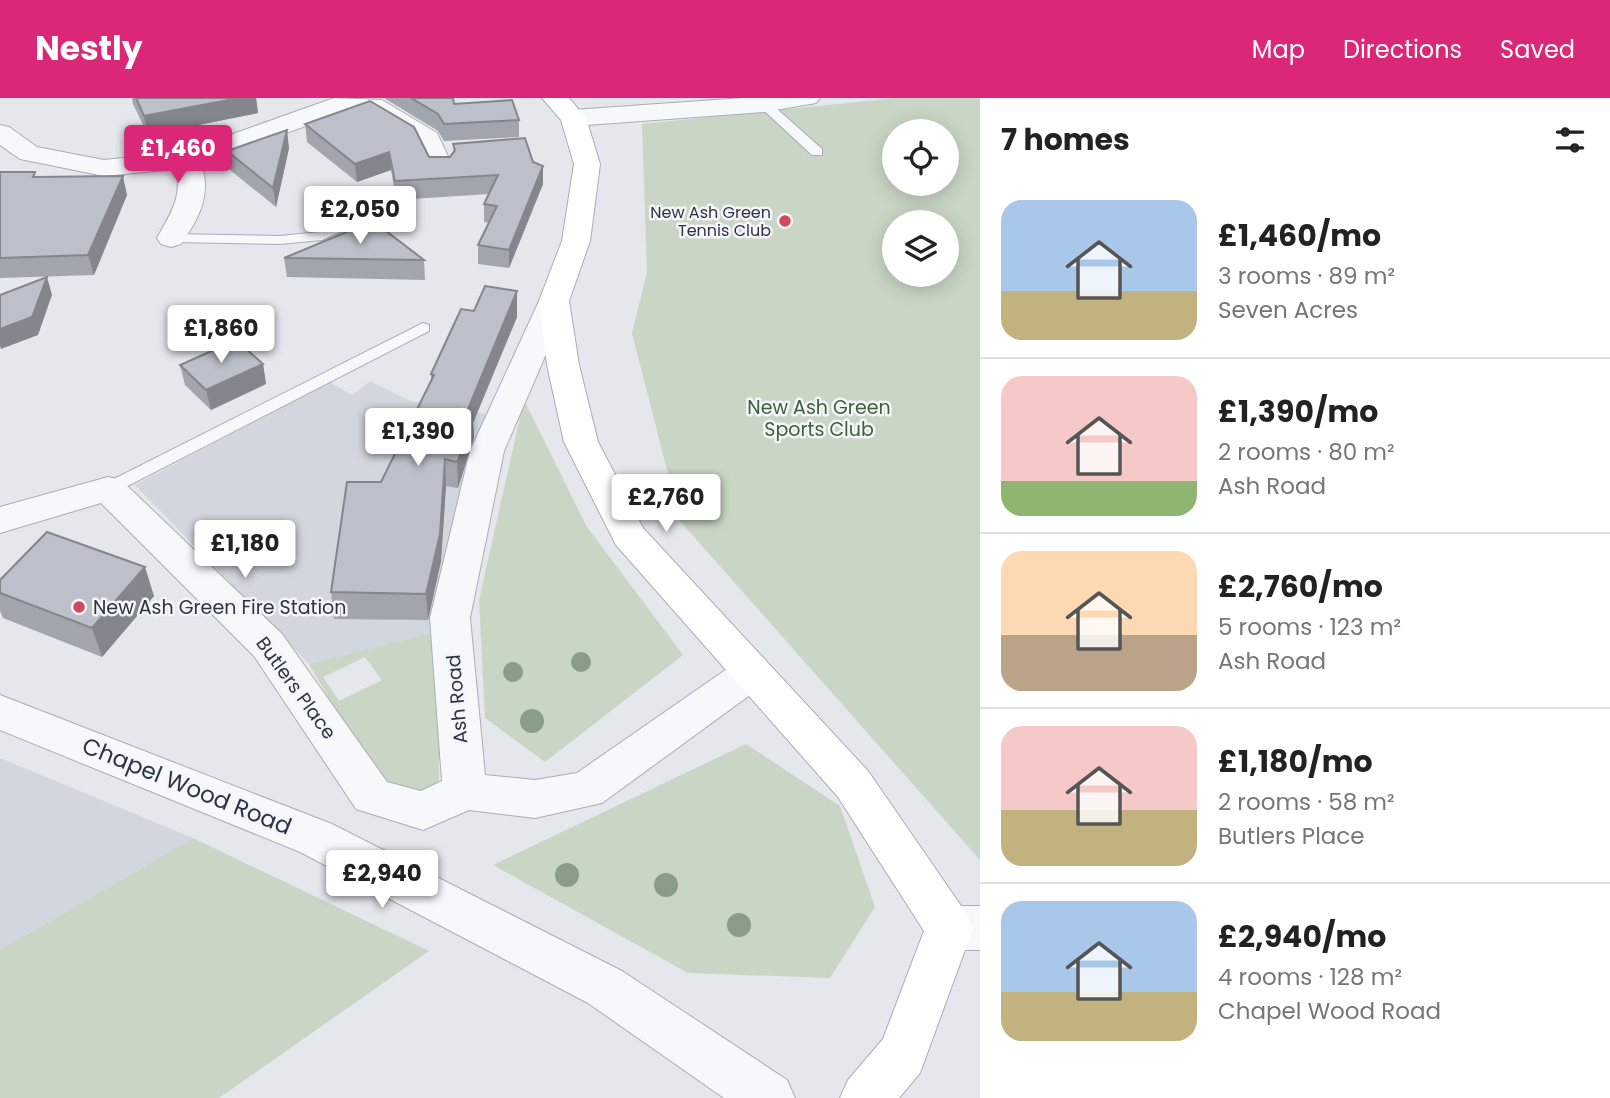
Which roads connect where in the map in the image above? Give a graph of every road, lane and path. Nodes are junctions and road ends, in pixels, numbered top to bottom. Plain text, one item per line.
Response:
1 (361, 98) edge
2 (807, 98) edge
3 (764, 104) junction
4 (265, 105) dead end
5 (564, 108) edge
6 (295, 119) junction
7 (0, 133) edge
8 (463, 150) edge
9 (817, 152) dead end
10 (29, 153) junction
11 (186, 160) junction
12 (0, 166) edge
13 (360, 217) dead end
14 (171, 239) joint
15 (554, 301) junction
16 (423, 328) dead end
17 (108, 489) junction
18 (0, 520) edge
19 (751, 673) junction
20 (0, 712) edge
21 (466, 791) junction
22 (965, 928) edge
23 (769, 1098) edge
24 (866, 1098) edge

1 - 6 street
1 - 8 street
2 - 3 street
3 - 5 street
3 - 9 lane
4 - 6 street
5 - 15 street, Ash Road
6 - 11 street
7 - 10 street
10 - 11 street
10 - 12 street
11 - 14 street
13 - 14 lane
15 - 19 street, Ash Road
15 - 21 street, Ash Road
16 - 17 lane
17 - 18 street
17 - 21 street, Butlers Place
19 - 21 street
19 - 22 street, Ash Road
20 - 23 street, Chapel Wood Road
22 - 24 street, Ash Road

